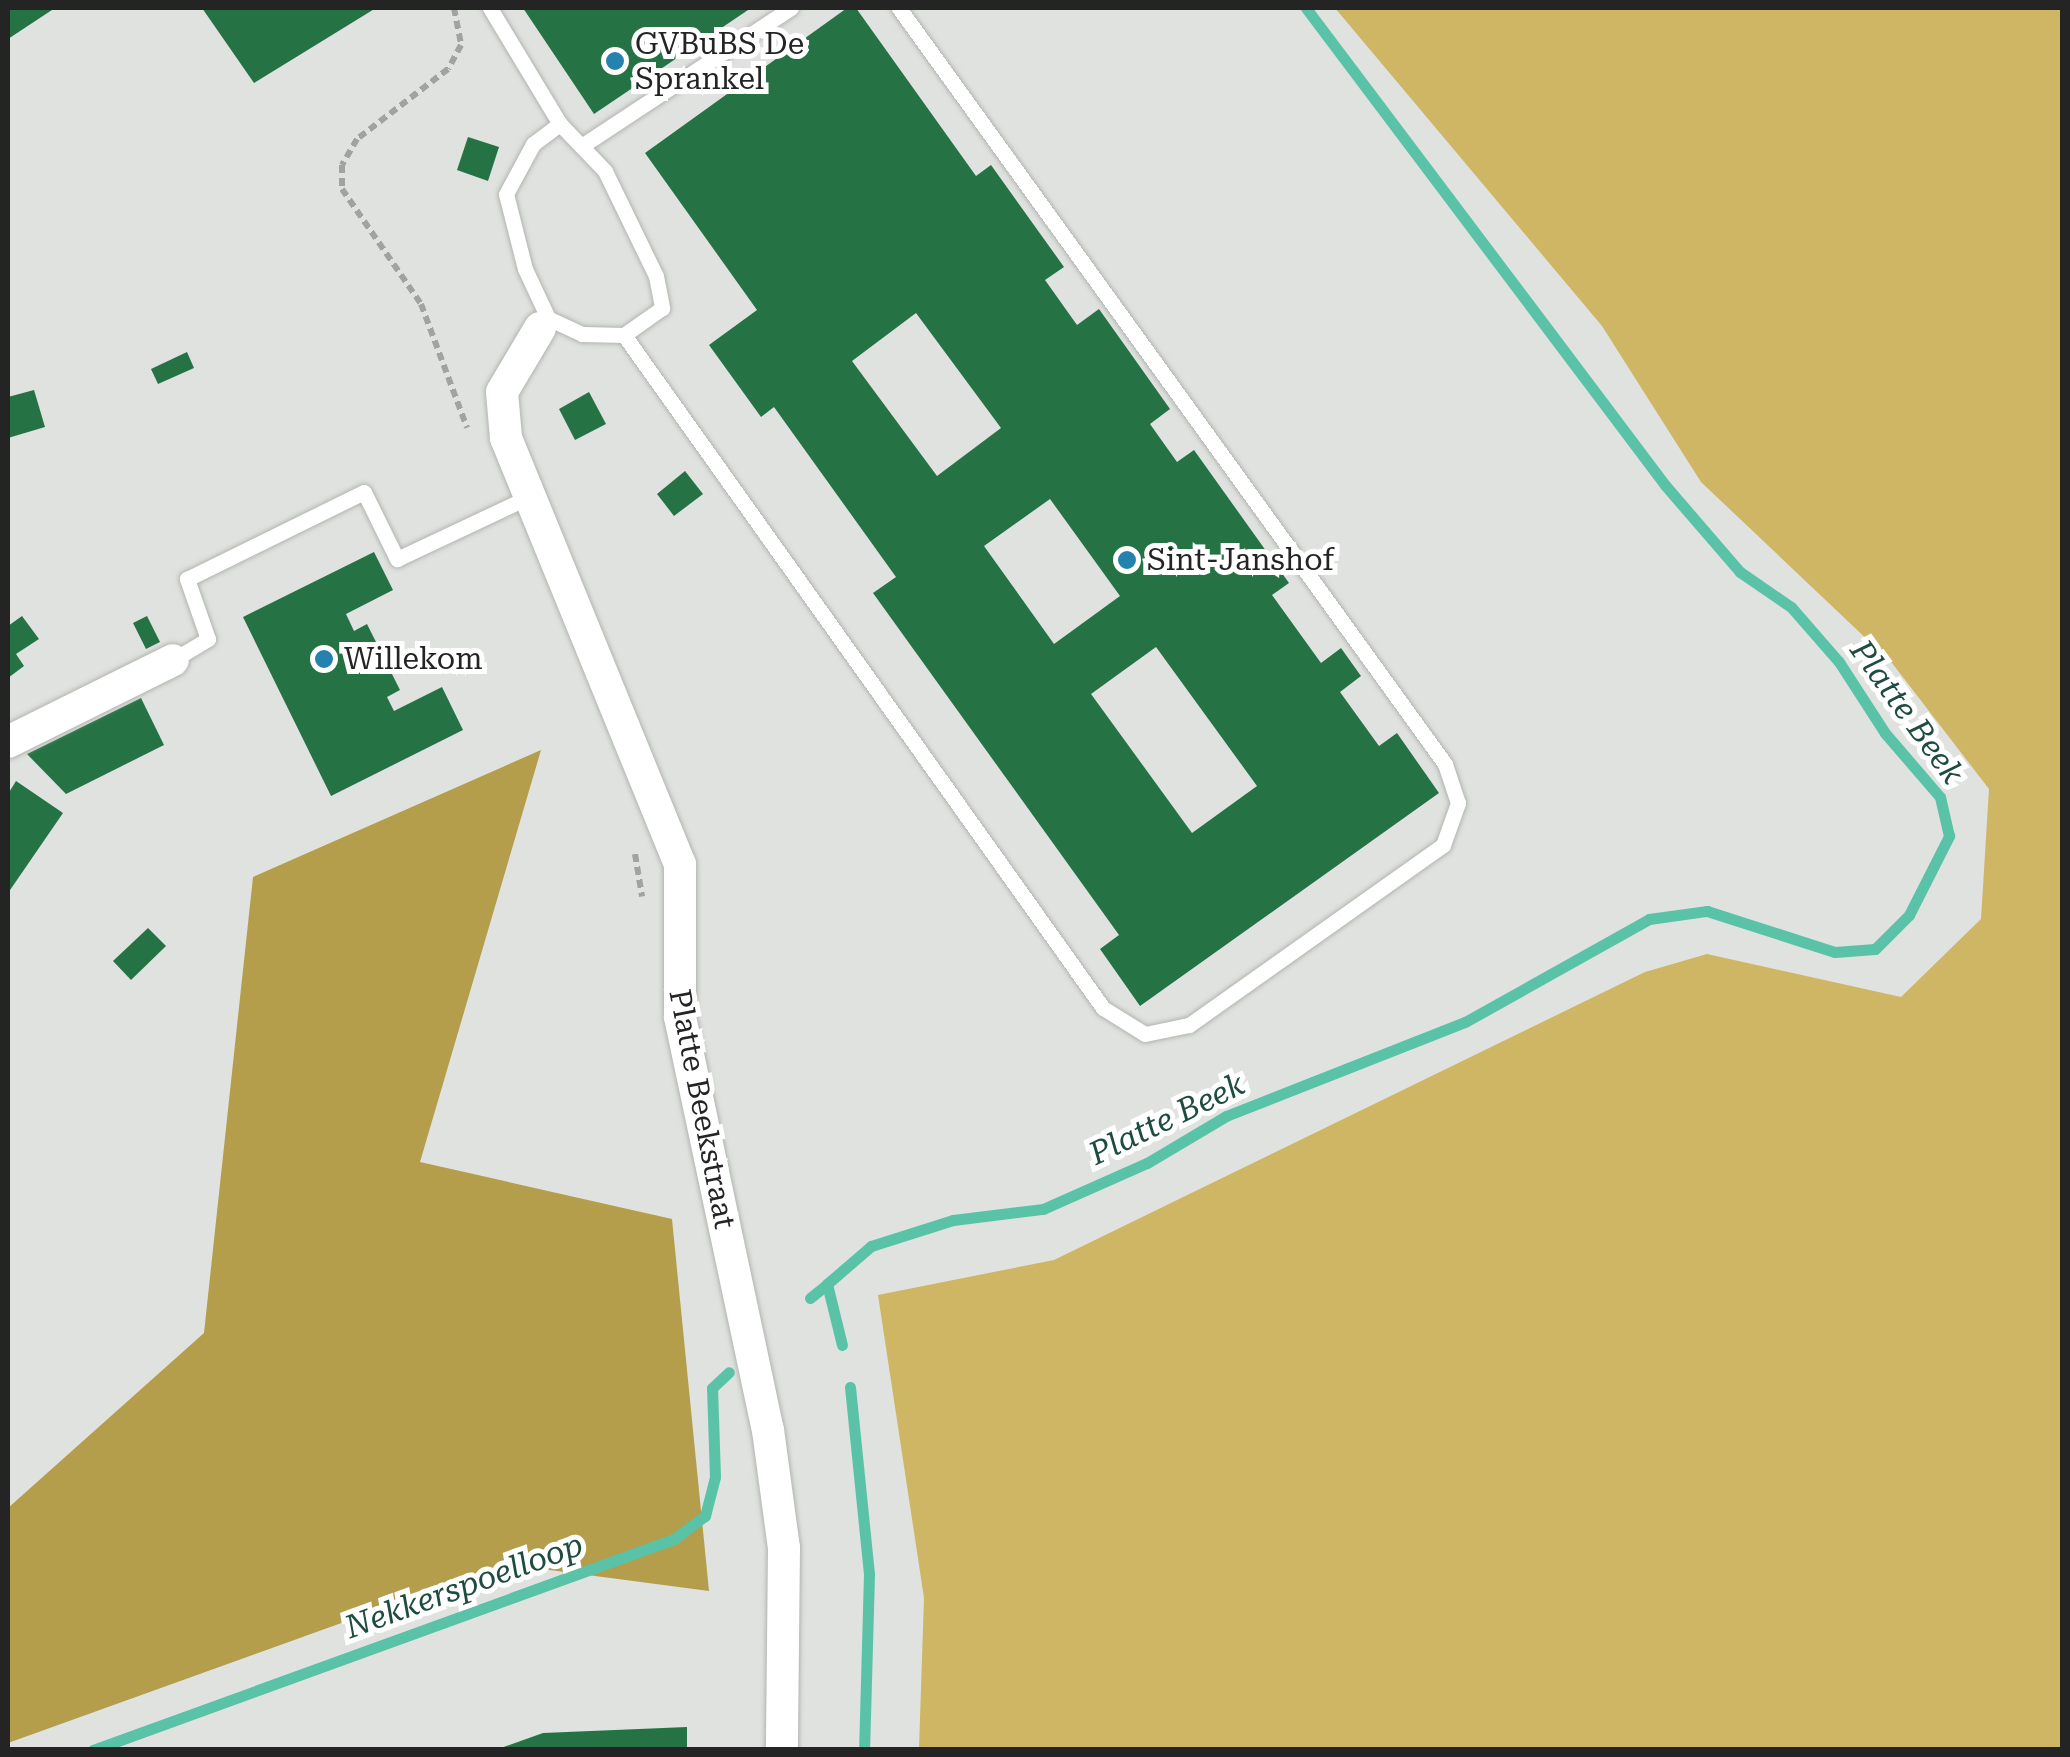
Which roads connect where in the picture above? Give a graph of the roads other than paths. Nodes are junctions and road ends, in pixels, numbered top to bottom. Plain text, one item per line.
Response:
1 (490, 8) edge
2 (791, 8) edge
3 (899, 8) edge
4 (560, 124) junction
5 (583, 145) junction
6 (544, 323) junction
7 (624, 334) junction
8 (529, 496) junction
9 (173, 660) joint
10 (8, 742) edge
11 (782, 1750) edge

1 - 4 lane
2 - 5 lane
3 - 7 lane
4 - 5 lane
4 - 6 lane
5 - 7 lane
6 - 7 lane
6 - 8 street, Platte Beekstraat
8 - 9 lane
8 - 11 street, Platte Beekstraat
9 - 10 street

